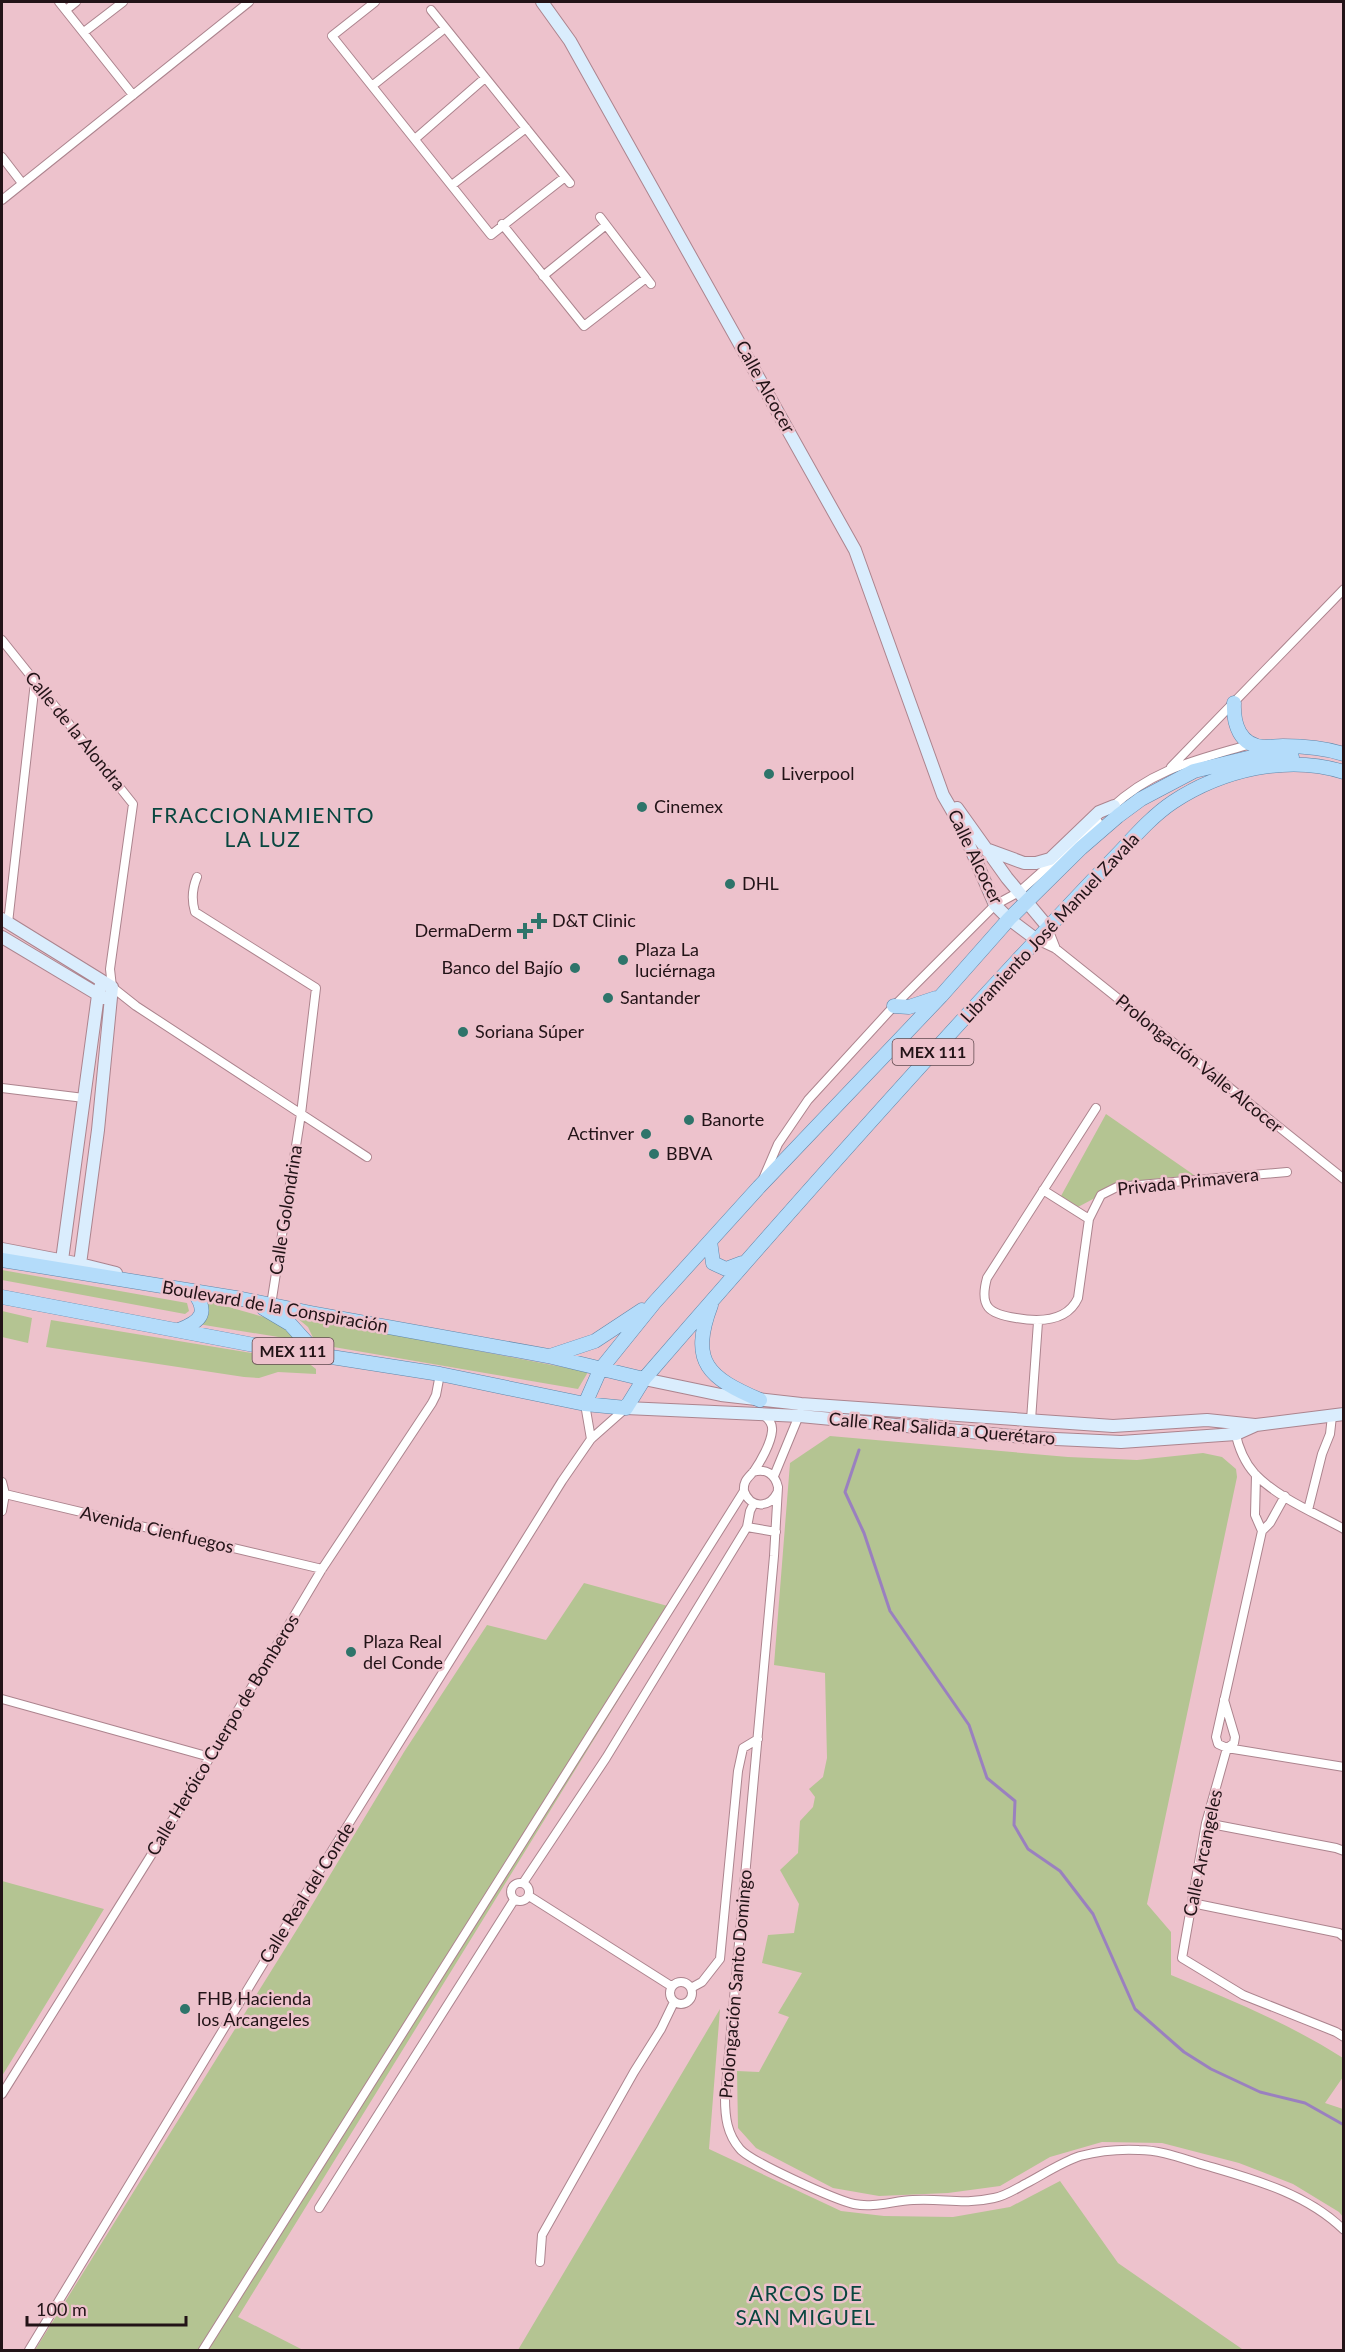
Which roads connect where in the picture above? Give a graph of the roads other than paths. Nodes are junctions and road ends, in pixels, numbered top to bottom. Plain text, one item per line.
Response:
1 (59, 2) edge
2 (76, 2) edge
3 (123, 2) edge
4 (249, 2) edge
5 (375, 2) edge
6 (542, 2) edge
7 (66, 10) junction
8 (431, 10) dead end
9 (445, 28) junction
10 (84, 32) junction
11 (485, 78) junction
12 (372, 86) junction
13 (133, 94) junction
14 (525, 128) junction
15 (415, 139) junction
16 (2, 157) edge
17 (22, 183) junction
18 (452, 185) junction
19 (2, 200) edge
20 (600, 217) dead end
21 (502, 224) junction
22 (606, 225) junction
23 (543, 276) junction
24 (1344, 589) edge
25 (2, 640) edge
26 (34, 681) junction
27 (1234, 703) junction
28 (1251, 744) junction
29 (1344, 754) edge
30 (1344, 765) edge
31 (1170, 768) junction
32 (1344, 772) edge
33 (943, 795) junction
34 (1114, 806) junction
35 (989, 850) junction
36 (196, 877) dead end
37 (1023, 896) junction
38 (995, 905) junction
39 (1009, 919) junction
40 (5, 921) edge
41 (1047, 926) junction
42 (2, 937) edge
43 (1036, 940) junction
44 (1056, 950) junction
45 (107, 984) junction
46 (98, 995) junction
47 (941, 996) junction
48 (112, 1001) junction
49 (136, 1006) junction
50 (894, 1006) junction
51 (2, 1088) edge
52 (84, 1098) junction
53 (1096, 1108) dead end
54 (301, 1114) junction
55 (80, 1128) junction
56 (98, 1130) junction
57 (368, 1157) dead end
58 (1287, 1172) dead end
59 (1344, 1179) edge
60 (759, 1187) junction
61 (1043, 1190) junction
62 (1089, 1219) junction
63 (710, 1241) junction
64 (2, 1249) edge
65 (62, 1260) junction
66 (747, 1260) junction
67 (4, 1262) edge
68 (80, 1263) junction
69 (164, 1286) junction
70 (193, 1291) junction
71 (4, 1296) edge
72 (714, 1298) junction
73 (242, 1299) junction
74 (654, 1303) junction
75 (270, 1305) junction
76 (1038, 1322) junction
77 (179, 1330) junction
78 (318, 1355) junction
79 (548, 1356) junction
80 (600, 1370) junction
81 (440, 1374) junction
82 (644, 1379) junction
83 (760, 1400) junction
84 (585, 1404) junction
85 (626, 1408) junction
86 (801, 1410) junction
87 (763, 1414) junction
88 (1338, 1415) edge
89 (1031, 1420) junction
90 (1235, 1428) junction
91 (591, 1439) junction
92 (753, 1472) junction
93 (1256, 1475) junction
94 (774, 1476) junction
95 (2, 1482) edge
96 (744, 1491) junction
97 (777, 1493) junction
98 (5, 1494) junction
99 (1285, 1496) junction
100 (757, 1504) junction
101 (1308, 1510) junction
102 (2, 1511) edge
103 (776, 1519) junction
104 (747, 1527) junction
105 (1344, 1529) edge
106 (1262, 1531) junction
107 (776, 1532) junction
108 (322, 1569) junction
109 (2, 1699) edge
110 (1224, 1700) junction
111 (758, 1739) junction
112 (1227, 1748) junction
113 (210, 1757) junction
114 (1344, 1767) edge
115 (1206, 1823) junction
116 (1344, 1851) edge
117 (524, 1883) junction
118 (529, 1896) junction
119 (514, 1900) junction
120 (1191, 1903) junction
121 (1344, 1937) edge
122 (671, 1986) junction
123 (691, 1989) junction
124 (674, 2002) junction
125 (1344, 2037) edge
126 (2, 2094) edge
127 (319, 2208) dead end
128 (1344, 2230) edge
129 (540, 2262) dead end
130 (29, 2350) edge
131 (203, 2350) edge

1 - 7 street
2 - 7 street
3 - 10 street
4 - 13 street
5 - 12 street
6 - 33 street, Calle Alcocer
7 - 10 street
8 - 9 street
9 - 11 street
9 - 12 street
10 - 13 street
11 - 14 street
11 - 15 street
12 - 15 street
13 - 17 street
14 - 18 street
14 - 21 street
15 - 18 street
16 - 17 street
17 - 19 street
18 - 21 street
20 - 22 street
21 - 23 street
22 - 23 street
22 - 23 street
24 - 27 street
25 - 26 street, Calle de la Alondra
26 - 40 street
26 - 45 street, Calle de la Alondra
27 - 28 main road
27 - 31 street
28 - 29 main road
28 - 31 street
30 - 37 main road, Libramiento José Manuel Zavala / MEX 111
31 - 34 street
32 - 41 main road, Libramiento José Manuel Zavala / MEX 111
33 - 35 street, Calle Alcocer
33 - 38 street, Calle Alcocer
34 - 35 street
34 - 37 street
35 - 37 street, Calle Alcocer
36 - 54 street, Calle Golondrina
37 - 38 street
37 - 39 main road, Libramiento José Manuel Zavala / MEX 111
37 - 41 street, Calle Alcocer
38 - 39 street, Calle Alcocer
38 - 50 street
39 - 43 street, Calle Alcocer
39 - 47 main road, Libramiento José Manuel Zavala / MEX 111
40 - 45 street
41 - 43 main road, Libramiento José Manuel Zavala / MEX 111
41 - 44 street
42 - 46 street
43 - 44 street, Prolongación Valle Alcocer
43 - 66 main road, Libramiento José Manuel Zavala / MEX 111
44 - 59 street, Prolongación Valle Alcocer
45 - 46 street, Calle de la Alondra
45 - 48 street, Calle de la Alondra
45 - 49 street
46 - 48 street
46 - 52 street, Calle de la Alondra
47 - 50 main road
47 - 60 main road, Libramiento José Manuel Zavala / MEX 111
48 - 49 street
48 - 56 street, Calle de la Alondra
49 - 54 street
50 - 60 street
51 - 52 street
52 - 55 street, Calle de la Alondra
53 - 61 street, Privada Primavera
54 - 57 street
54 - 75 street, Calle Golondrina
55 - 56 street
55 - 65 street, Calle de la Alondra
56 - 68 street, Calle de la Alondra
58 - 62 street, Privada Primavera
60 - 63 main road, Libramiento José Manuel Zavala / MEX 111
61 - 62 street
61 - 76 street, Privada Primavera
62 - 76 street, Privada Primavera
63 - 66 main road
63 - 74 main road, Libramiento José Manuel Zavala / MEX 111
64 - 65 street
65 - 68 street
66 - 72 main road, Libramiento José Manuel Zavala / MEX 111
67 - 69 main road, Boulevard de la Conspiración / MEX 111
68 - 69 street
69 - 70 main road, Boulevard de la Conspiración / MEX 111
70 - 73 main road, Boulevard de la Conspiración / MEX 111
70 - 77 main road
71 - 77 main road, MEX 111
72 - 82 main road, Libramiento José Manuel Zavala / MEX 111
72 - 83 main road
73 - 75 main road, Boulevard de la Conspiración / MEX 111
73 - 78 main road
74 - 79 main road, MEX 111
74 - 80 main road, MEX 111
75 - 79 main road, Boulevard de la Conspiración / MEX 111
76 - 89 street
77 - 78 main road, MEX 111
78 - 81 main road, MEX 111
79 - 80 main road, MEX 111
80 - 82 main road, MEX 111
80 - 84 main road, MEX 111
81 - 84 main road, MEX 111
81 - 108 street, Calle Heróico Cuerpo de Bomberos
82 - 83 street, Calle Real Salida a Querétaro
82 - 85 main road, MEX 111
83 - 86 street, Calle Real Salida a Querétaro
84 - 85 main road, MEX 111
84 - 91 street
85 - 87 street, Calle Real Salida a Querétaro
85 - 91 street, Calle Real del Conde
86 - 87 street, Calle Real Salida a Querétaro
86 - 89 street, Calle Real Salida a Querétaro
86 - 90 street, Calle Real Salida a Querétaro
86 - 94 street
87 - 92 street
88 - 90 street, Calle Real Salida a Querétaro
88 - 101 street
89 - 90 street, Calle Real Salida a Querétaro
90 - 93 street
91 - 130 street, Calle Real del Conde
92 - 94 street
92 - 96 street
93 - 99 street
93 - 106 street, Calle Arcangeles
94 - 97 street
95 - 98 street
96 - 100 street
96 - 131 street
97 - 100 street
97 - 103 street, Prolongación Santo Domingo
98 - 102 street
98 - 108 street, Avenida Cienfuegos
99 - 101 street
99 - 106 street, Calle Arcangeles
100 - 103 street
100 - 104 street
101 - 105 street
103 - 107 street, Prolongación Santo Domingo
104 - 107 street
104 - 117 street
106 - 110 street, Calle Arcangeles
107 - 111 street, Prolongación Santo Domingo
108 - 113 street, Calle Heróico Cuerpo de Bomberos
109 - 113 street
110 - 112 street, Calle Arcangeles
110 - 112 street, Calle Arcangeles
111 - 123 street
111 - 128 street, Prolongación Santo Domingo
112 - 114 street
112 - 115 street, Calle Arcangeles
113 - 126 street, Calle Heróico Cuerpo de Bomberos
115 - 116 street
115 - 120 street, Calle Arcangeles
117 - 118 street
117 - 119 street
118 - 119 street
118 - 122 street
119 - 127 street
120 - 121 street
120 - 125 street, Calle Arcangeles
122 - 123 street
122 - 124 street
123 - 124 street
124 - 129 street

